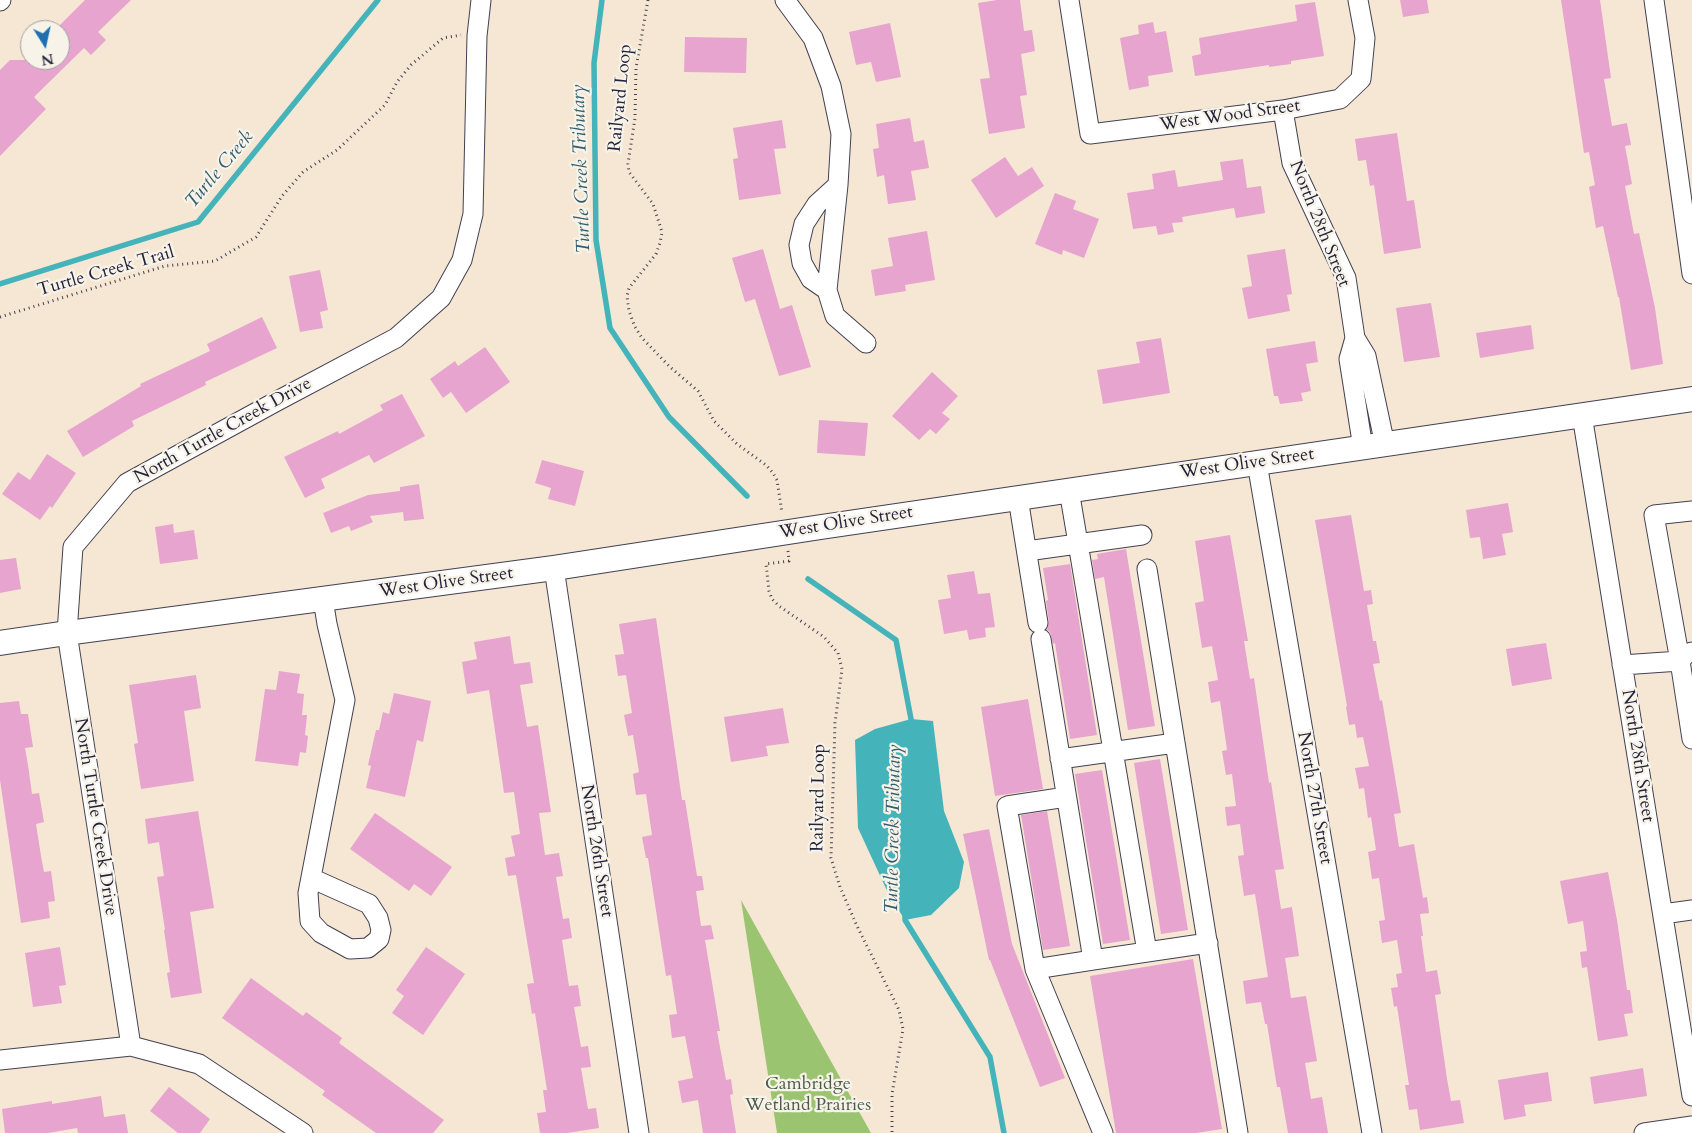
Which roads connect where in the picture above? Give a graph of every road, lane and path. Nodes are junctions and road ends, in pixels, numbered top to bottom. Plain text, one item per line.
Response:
1 (481, 0) edge
2 (648, 0) edge
3 (786, 0) edge
4 (1069, 0) edge
5 (1358, 0) edge
6 (1654, 0) edge
7 (456, 35) dead end
8 (1283, 110) junction
9 (838, 185) junction
10 (1692, 274) edge
11 (828, 290) junction
12 (0, 317) edge
13 (866, 343) dead end
14 (1692, 399) edge
15 (1582, 416) junction
16 (1374, 446) junction
17 (1256, 463) junction
18 (1068, 490) junction
19 (1018, 498) junction
20 (782, 509) dead end
21 (1692, 511) edge
22 (1142, 535) dead end
23 (1078, 544) junction
24 (1027, 552) junction
25 (789, 560) dead end
26 (554, 568) junction
27 (1147, 569) dead end
28 (323, 599) junction
29 (67, 633) junction
30 (0, 643) edge
31 (1686, 656) edge
32 (1622, 665) junction
33 (1692, 739) edge
34 (1175, 743) junction
35 (1113, 752) junction
36 (1060, 760) junction
37 (1066, 797) junction
38 (311, 878) dead end
39 (1692, 910) edge
40 (1662, 914) junction
41 (1208, 943) junction
42 (1147, 952) junction
43 (1092, 960) junction
44 (1035, 969) junction
45 (131, 1046) junction
46 (0, 1060) edge
47 (1692, 1096) edge
48 (1692, 1126) edge
49 (303, 1133) edge
50 (638, 1133) edge
51 (892, 1133) edge
52 (1103, 1133) edge
53 (1238, 1133) edge
54 (1372, 1133) edge
55 (1644, 1133) edge

1 - 29 street, North Turtle Creek Drive
2 - 20 path, Railyard Loop
3 - 9 street
4 - 8 street, West Wood Street
5 - 8 street, West Wood Street
6 - 10 street
7 - 12 path, Turtle Creek Trail
8 - 16 street, North 28th Street
9 - 11 street
9 - 11 street
11 - 13 street
14 - 15 main road, West Olive Street
15 - 16 main road, West Olive Street
15 - 32 street, North 28th Street
16 - 17 main road, West Olive Street
17 - 18 main road, West Olive Street
17 - 54 street, North 27th Street
18 - 19 main road, West Olive Street
18 - 23 street
19 - 24 street
19 - 26 main road, West Olive Street
21 - 31 street
22 - 23 street
23 - 24 street
23 - 35 street
24 - 36 street
25 - 51 path, Railyard Loop
26 - 28 main road, West Olive Street
26 - 50 street, North 26th Street
27 - 34 street
28 - 29 main road, West Olive Street
28 - 38 street
29 - 30 main road, West Olive Street
29 - 45 street, North Turtle Creek Drive
31 - 32 street
31 - 33 street
32 - 40 street, North 28th Street
34 - 35 street
34 - 41 street
35 - 36 street
35 - 42 street
36 - 37 street
37 - 43 street
37 - 44 street
39 - 40 street
40 - 47 street, North 28th Street
41 - 42 street
41 - 53 street
42 - 43 street
43 - 44 street
44 - 52 street
45 - 46 street
45 - 49 street
48 - 55 street

